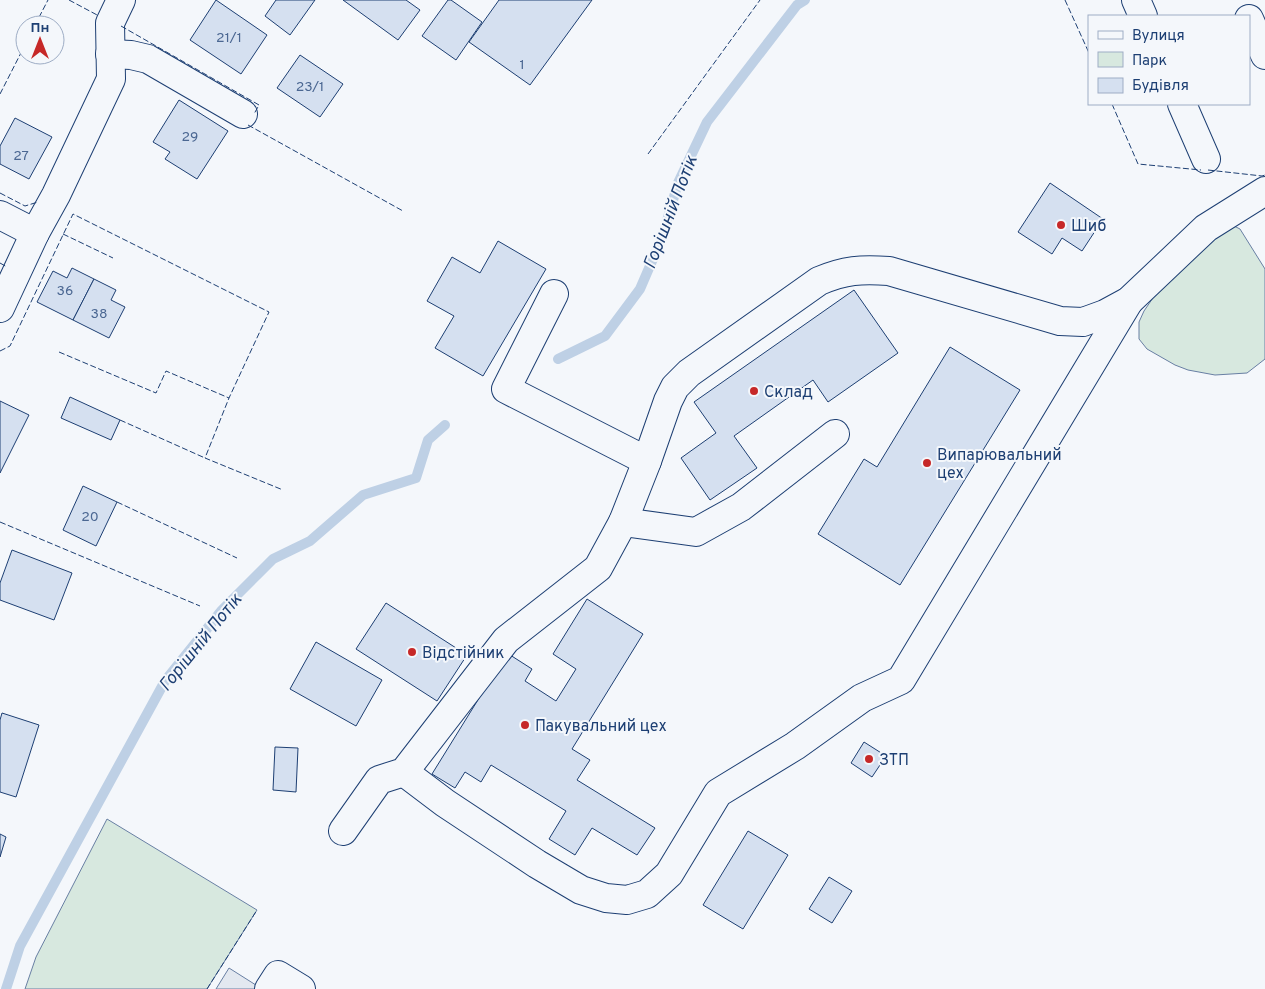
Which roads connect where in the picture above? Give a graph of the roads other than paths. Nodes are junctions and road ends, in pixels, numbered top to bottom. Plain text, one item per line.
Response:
1 (121, 0) edge
2 (1136, 0) edge
3 (1240, 0) edge
4 (1143, 15) edge
5 (1247, 15) edge
6 (1250, 22) edge
7 (110, 54) junction
8 (1265, 55) edge
9 (1182, 105) edge
10 (243, 114) dead end
11 (1206, 159) dead end
12 (1265, 191) edge
13 (0, 215) edge
14 (35, 233) junction
15 (554, 294) dead end
16 (1129, 301) junction
17 (0, 308) edge
18 (835, 434) dead end
19 (647, 461) junction
20 (623, 522) junction
21 (404, 772) junction
22 (343, 831) dead end
23 (269, 989) edge
24 (301, 989) edge

1 - 7 street
2 - 4 street
3 - 5 street
6 - 8 street
7 - 10 street
7 - 14 street
9 - 11 street
12 - 16 street
13 - 14 street
14 - 17 street
15 - 19 street
16 - 19 street
16 - 21 street
18 - 20 street
19 - 20 street
20 - 21 street
21 - 22 street
23 - 24 street

